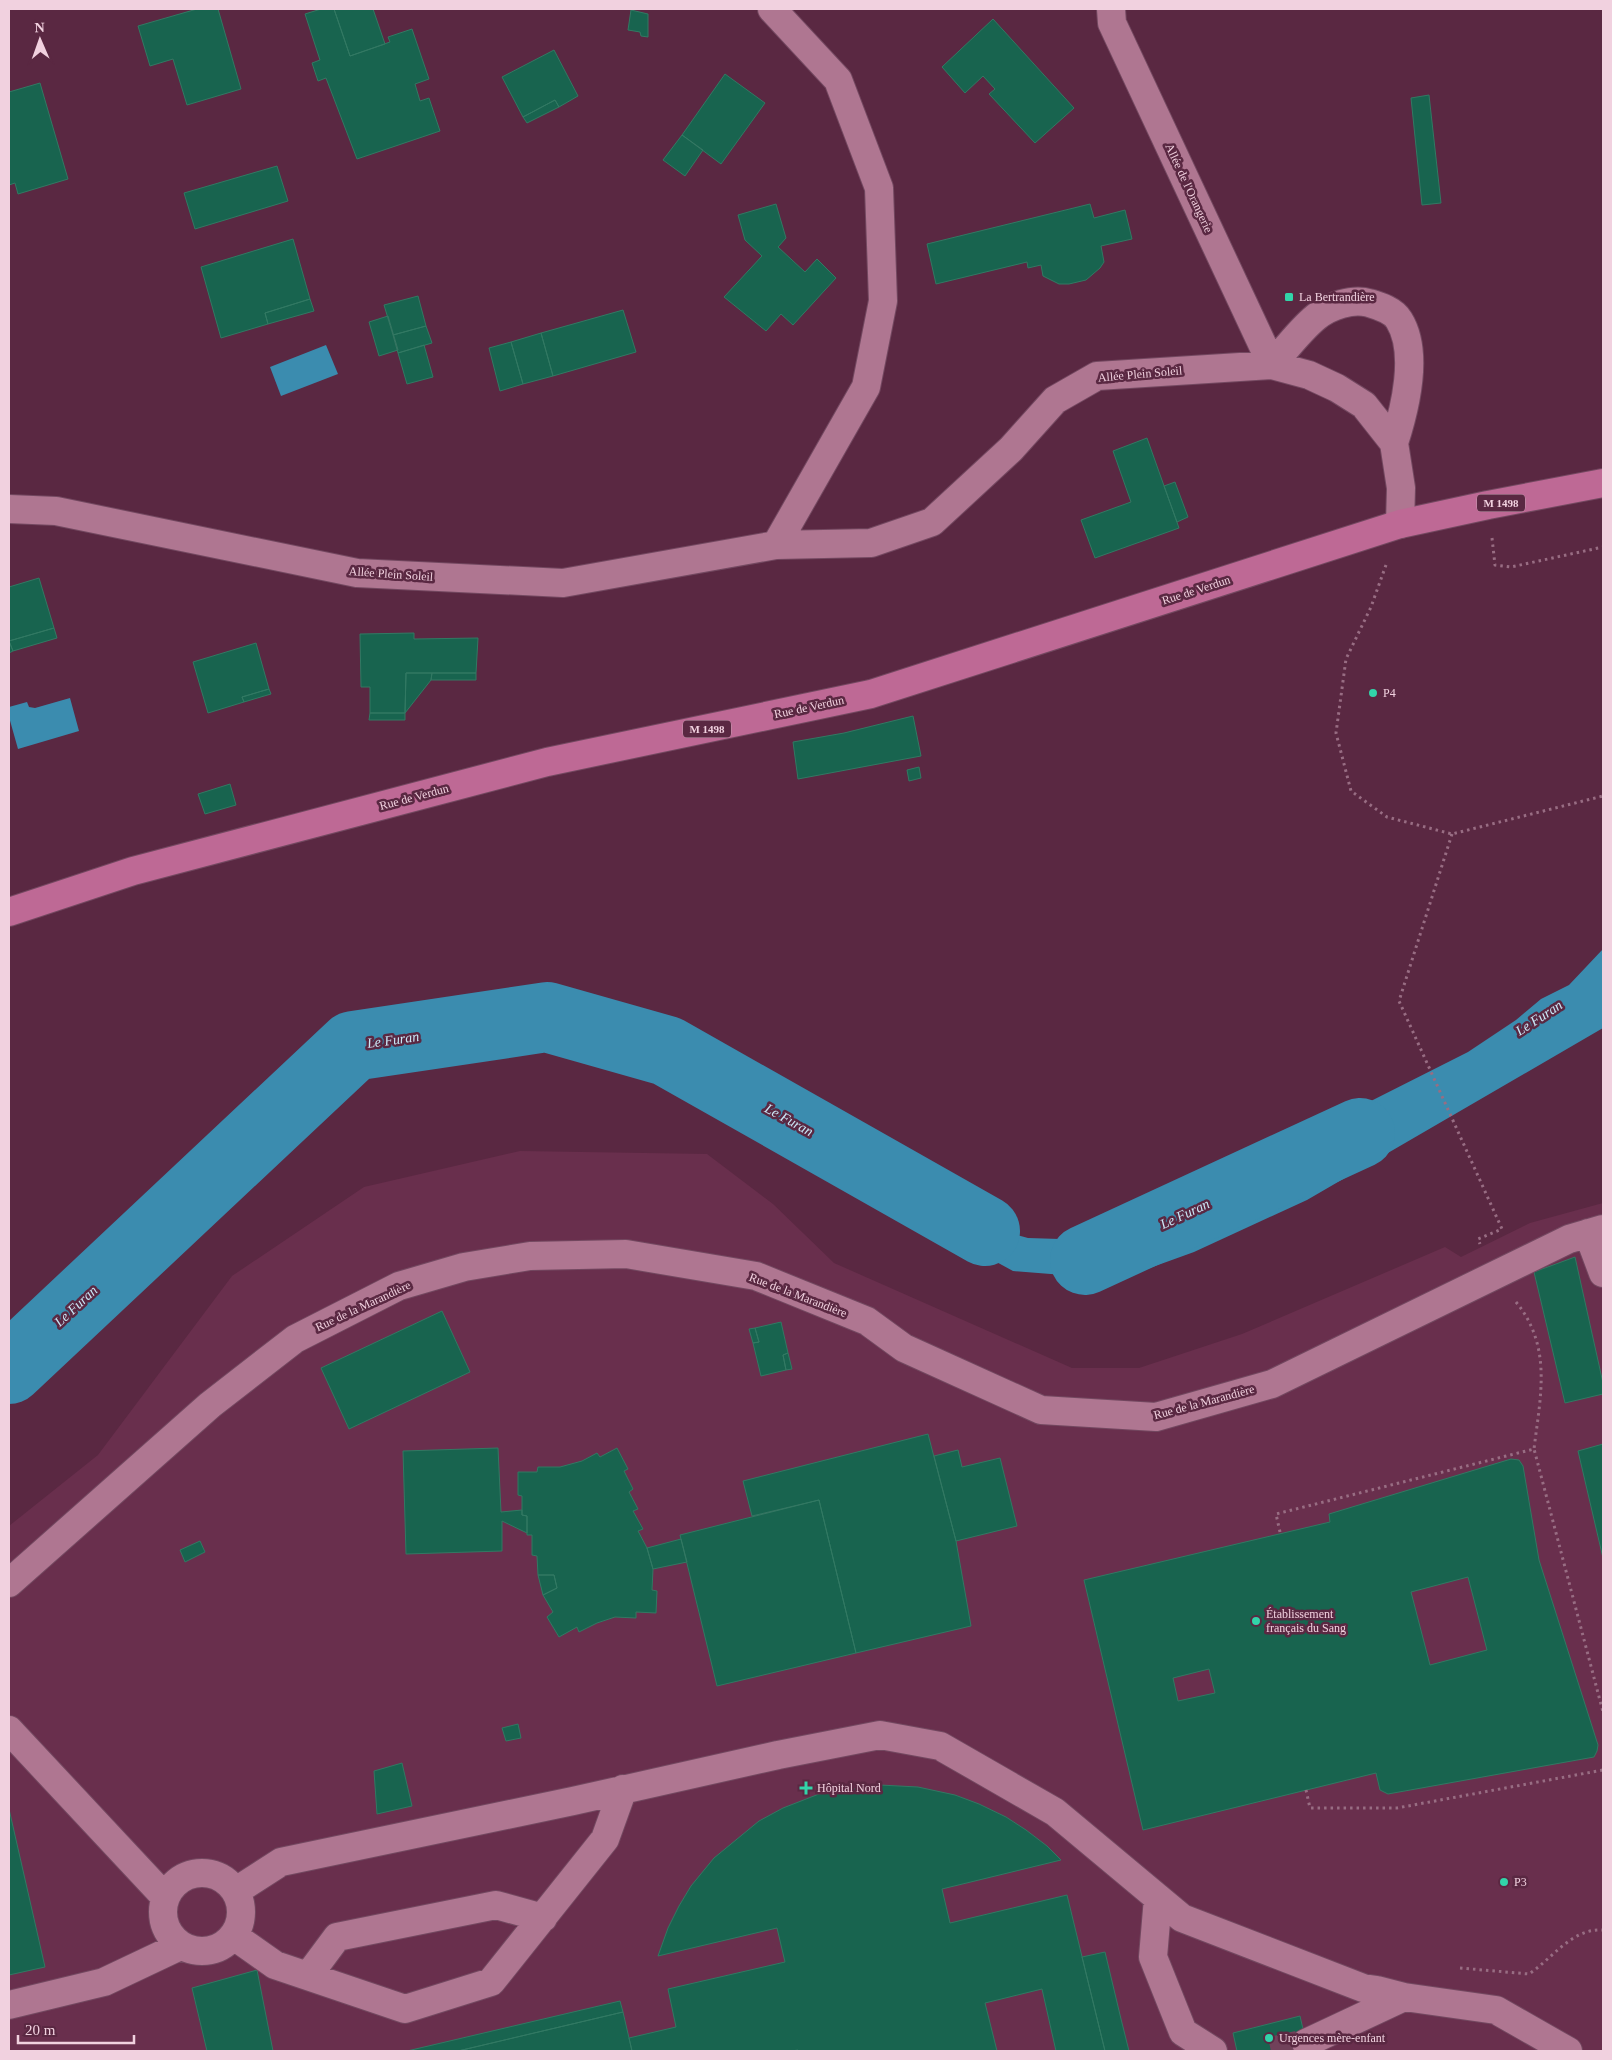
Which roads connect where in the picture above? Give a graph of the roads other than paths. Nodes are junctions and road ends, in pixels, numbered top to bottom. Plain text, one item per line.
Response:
1 (772, 9) edge
2 (1111, 9) edge
3 (1272, 365) junction
4 (1394, 443) junction
5 (1603, 484) edge
6 (9, 509) edge
7 (1400, 524) junction
8 (776, 545) junction
9 (9, 912) edge
10 (1596, 1231) edge
11 (1603, 1273) edge
12 (9, 1583) edge
13 (9, 1730) edge
14 (623, 1789) junction
15 (236, 1890) junction
16 (166, 1897) junction
17 (1158, 1898) junction
18 (543, 1918) junction
19 (234, 1936) junction
20 (180, 1946) junction
21 (308, 1976) junction
22 (1404, 1997) junction
23 (9, 2005) edge
24 (1306, 2043) tunnel mouth
25 (1213, 2051) edge
26 (1568, 2051) edge

1 - 8 street
2 - 3 street, Allée de l'Orangerie
3 - 4 street, Allée Plein Soleil
3 - 4 street
3 - 8 street, Allée Plein Soleil
4 - 7 street, Allée Plein Soleil
5 - 7 main road, Rue de Verdun / M 1498
6 - 8 street, Allée Plein Soleil
7 - 9 main road, Rue de Verdun / M 1498
10 - 11 street
10 - 12 street, Rue de la Marandière
13 - 16 street
14 - 15 street
14 - 17 street
14 - 18 street
15 - 16 street
15 - 19 street
16 - 20 street
17 - 22 street
17 - 25 street
18 - 21 street
18 - 21 street
19 - 20 street
19 - 21 street
20 - 23 street
22 - 24 street
22 - 26 street

